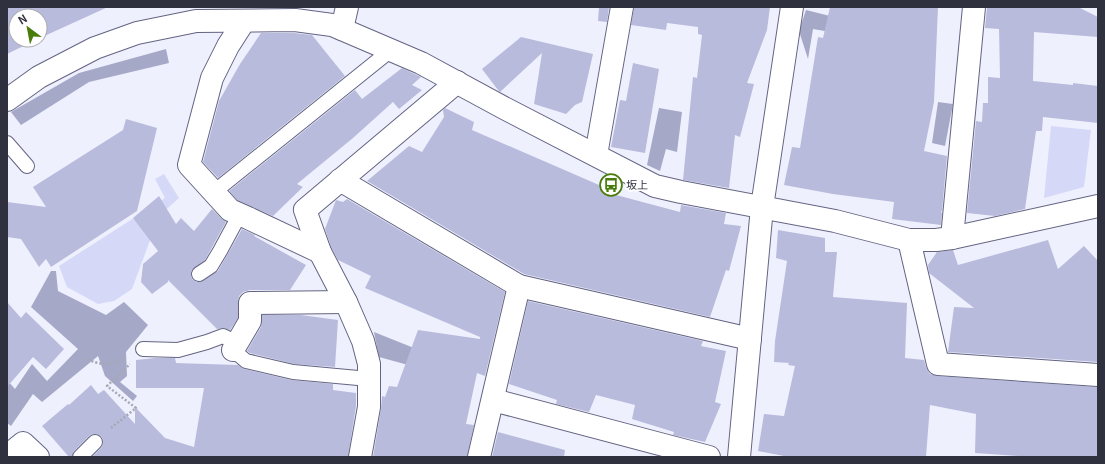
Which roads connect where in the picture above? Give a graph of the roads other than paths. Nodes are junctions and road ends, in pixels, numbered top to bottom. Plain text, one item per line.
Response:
1 (347, 7) edge
2 (622, 7) edge
3 (792, 7) edge
4 (974, 7) edge
5 (244, 20) junction
6 (342, 29) junction
7 (391, 50) junction
8 (457, 82) junction
9 (7, 100) edge
10 (7, 144) edge
11 (596, 155) junction
12 (27, 166) dead end
13 (340, 180) junction
14 (214, 192) junction
15 (1098, 206) edge
16 (762, 208) junction
17 (240, 214) junction
18 (952, 238) junction
19 (909, 240) junction
20 (320, 252) junction
21 (199, 274) dead end
22 (519, 286) junction
23 (346, 302) junction
24 (750, 339) junction
25 (235, 347) junction
26 (143, 349) road end
27 (1098, 375) edge
28 (369, 379) junction
29 (493, 400) junction
30 (95, 442) road end
31 (7, 456) edge
32 (38, 457) edge
33 (80, 457) edge
34 (360, 457) edge
35 (479, 457) edge
36 (709, 457) edge
37 (740, 457) edge

1 - 6 street
2 - 11 street
3 - 16 street
4 - 18 street
5 - 6 street
5 - 9 street
5 - 14 street
6 - 7 street
7 - 8 street
7 - 14 lane
8 - 11 street
8 - 13 street
10 - 12 lane
11 - 16 street
13 - 20 street
13 - 22 street
14 - 17 street
15 - 18 street
16 - 19 street
16 - 24 street
17 - 20 street
17 - 21 lane
18 - 19 street
19 - 27 street
20 - 23 street
22 - 24 street
22 - 29 street
23 - 25 street
23 - 28 street
24 - 37 street
25 - 26 lane
25 - 28 lane
28 - 34 street
29 - 35 street
29 - 36 street
30 - 33 lane
31 - 32 street

